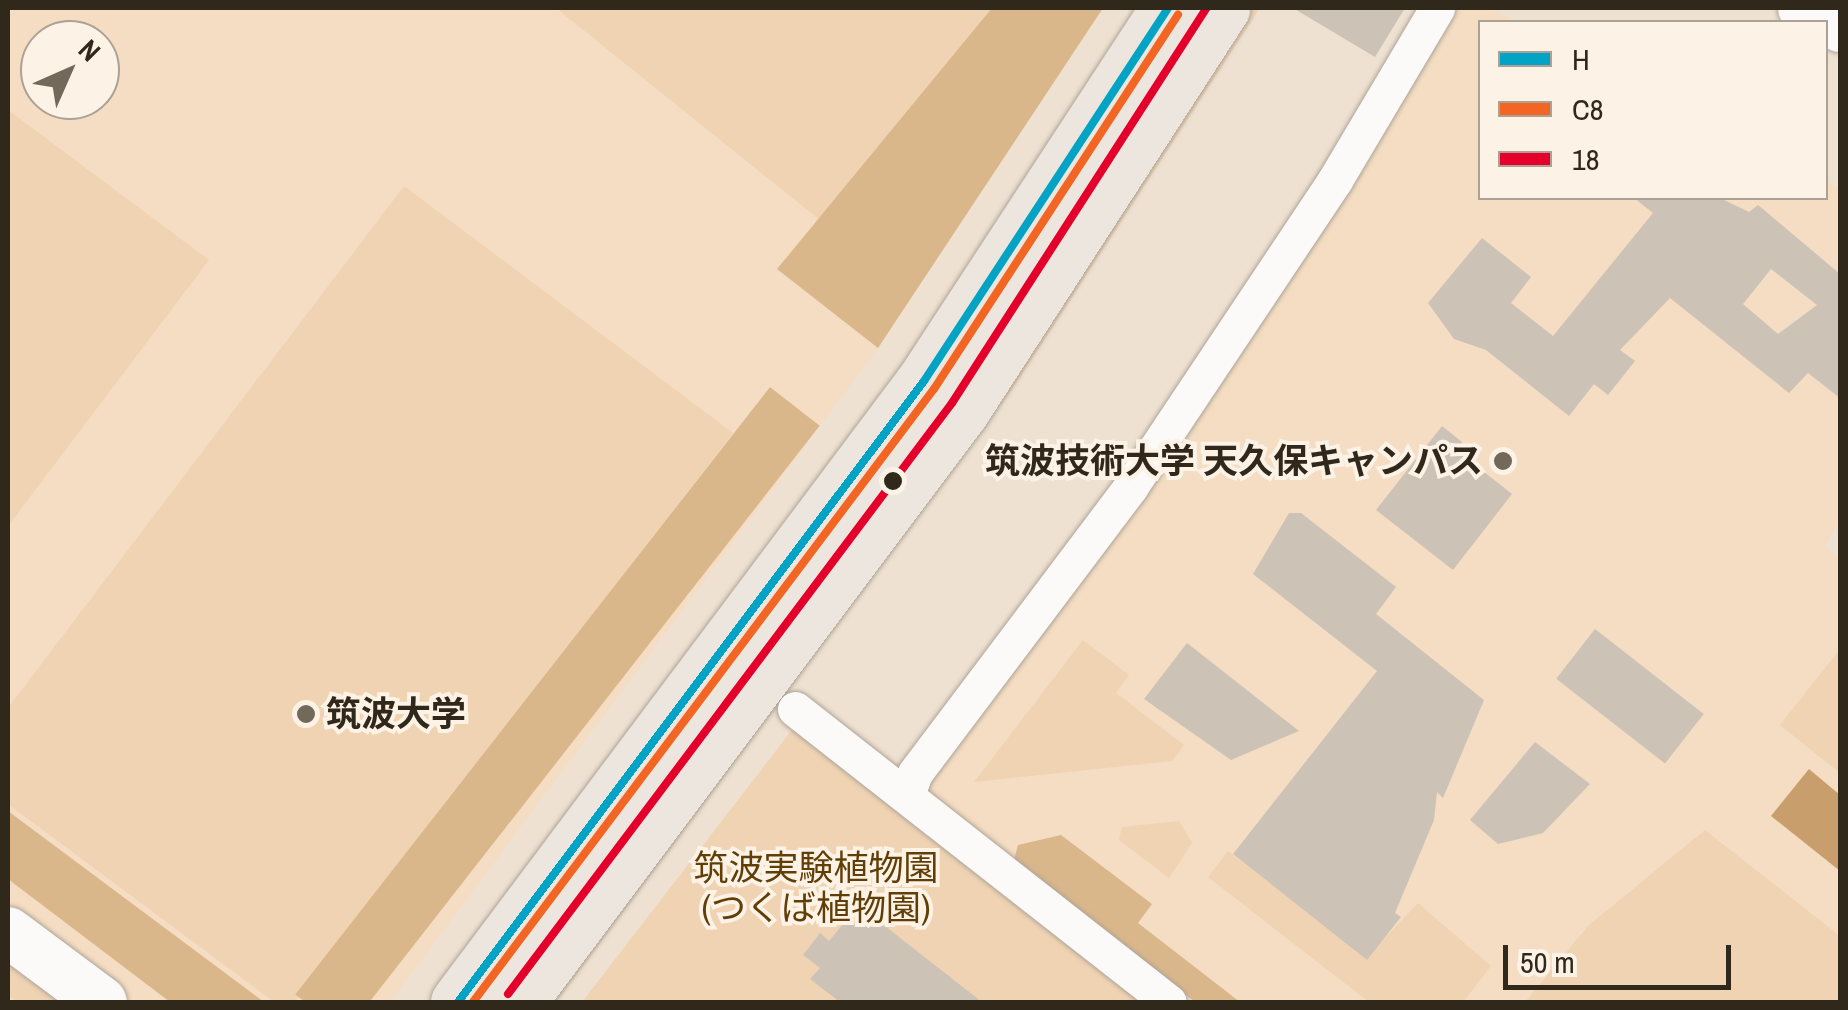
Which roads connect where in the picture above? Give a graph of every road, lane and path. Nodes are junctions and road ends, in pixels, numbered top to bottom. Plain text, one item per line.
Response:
1 (1168, 8) edge
2 (1222, 8) edge
3 (1437, 8) edge
4 (1803, 8) edge
5 (1826, 20) edge
6 (795, 708) dead end
7 (908, 795) junction
8 (8, 932) edge
9 (102, 1002) edge
10 (458, 1002) edge
11 (518, 1002) edge
12 (1169, 1002) edge

1 - 10 main road
2 - 11 main road
3 - 7 street
4 - 5 street
6 - 7 street
7 - 12 street
8 - 9 street

